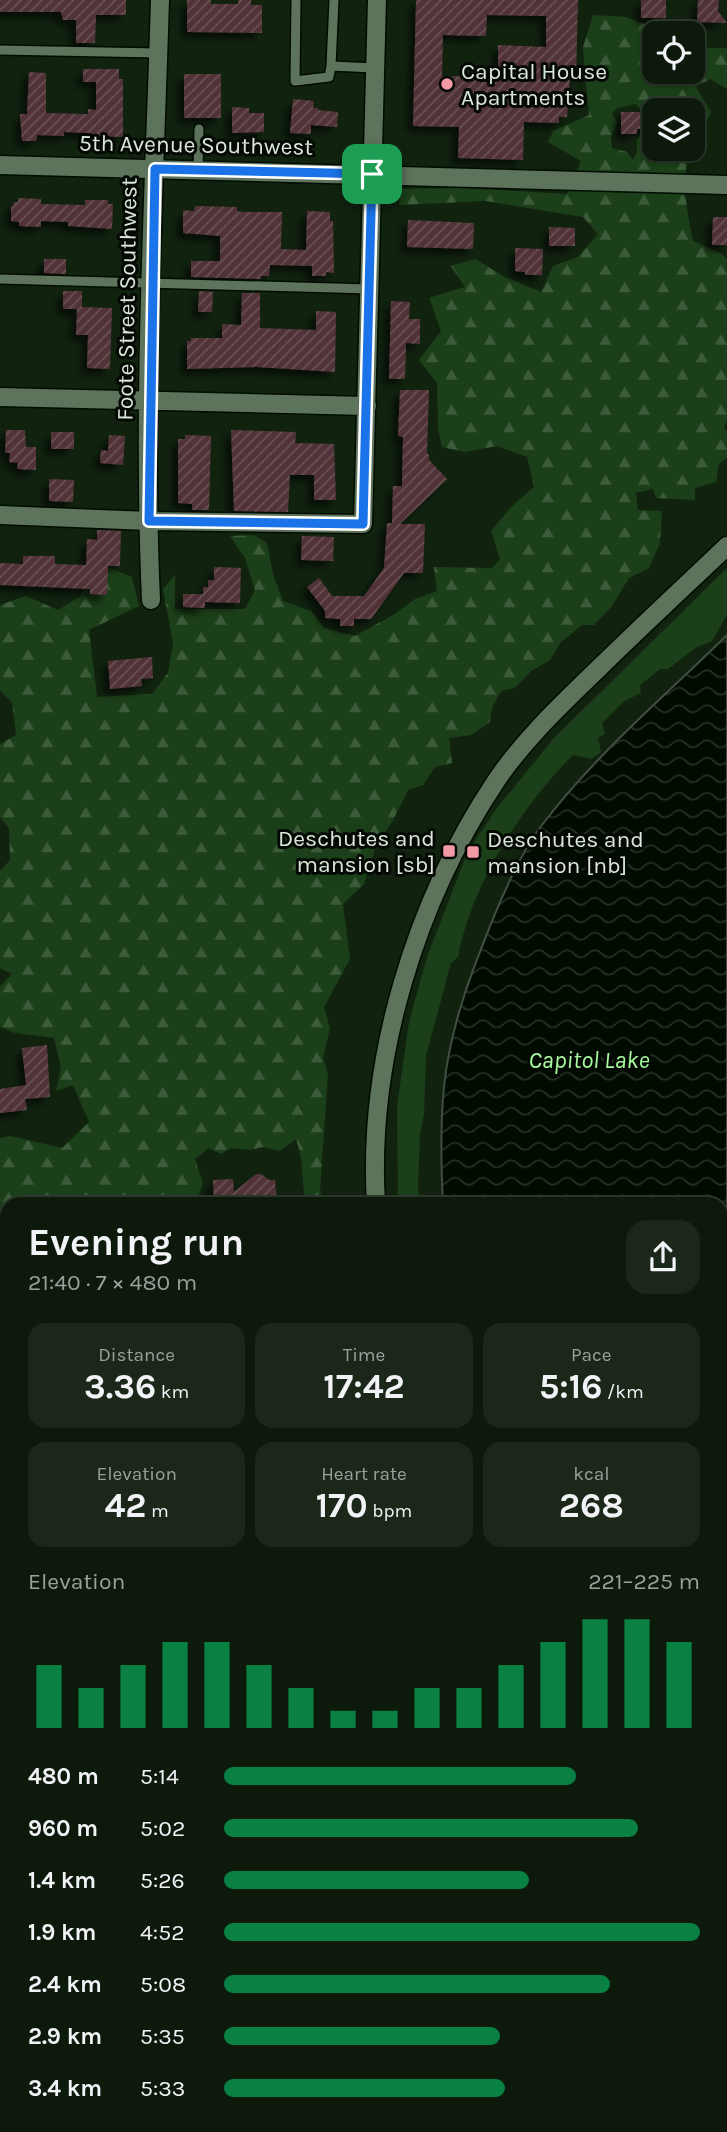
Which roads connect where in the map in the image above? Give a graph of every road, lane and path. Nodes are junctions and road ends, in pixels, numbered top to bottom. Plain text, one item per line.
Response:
1 (160, 0) edge
2 (296, 0) edge
3 (334, 0) edge
4 (377, 0) edge
5 (0, 50) edge
6 (158, 53) junction
7 (331, 66) junction
8 (375, 68) junction
9 (199, 129) dead end
10 (0, 165) edge
11 (155, 169) junction
12 (198, 170) junction
13 (372, 174) junction
14 (727, 185) edge
15 (0, 279) edge
16 (152, 283) junction
17 (370, 289) junction
18 (0, 397) edge
19 (149, 400) junction
20 (367, 405) junction
21 (0, 515) edge
22 (149, 521) junction
23 (727, 546) edge
24 (151, 600) dead end
25 (376, 1197) edge

1 - 6 street, Foote Street Southwest
2 - 7 lane
3 - 7 lane
4 - 8 street
5 - 6 lane
6 - 11 street, Foote Street Southwest
7 - 8 lane
8 - 13 street
9 - 12 lane
10 - 11 street, 5th Avenue Southwest
11 - 12 street, 5th Avenue Southwest
11 - 16 street, Foote Street Southwest
12 - 13 street, 5th Avenue Southwest
13 - 14 street, 5th Avenue Southwest
13 - 17 street
15 - 16 lane
16 - 17 lane
16 - 19 street, Foote Street Southwest
17 - 20 street
18 - 19 street
19 - 20 street
19 - 22 street, Foote Street Southwest
20 - 22 street
21 - 22 street
22 - 24 street, Foote Street Southwest
23 - 25 street

